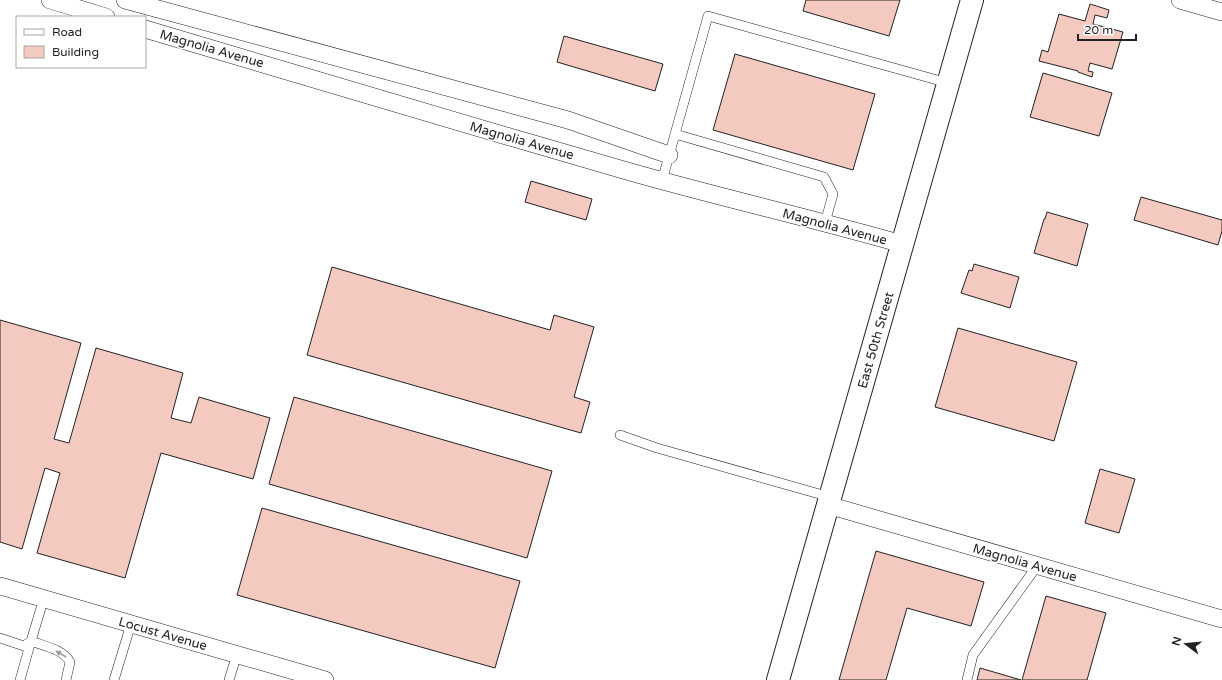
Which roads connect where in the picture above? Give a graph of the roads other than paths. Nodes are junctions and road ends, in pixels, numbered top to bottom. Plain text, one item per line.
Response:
1 (50, 0) edge
2 (125, 0) edge
3 (972, 0) edge
4 (1180, 0) edge
5 (1222, 12) edge
6 (103, 16) edge
7 (146, 29) edge
8 (948, 83) junction
9 (675, 134) junction
10 (669, 155) junction
11 (662, 181) junction
12 (825, 223) junction
13 (902, 244) junction
14 (620, 435) dead end
15 (829, 501) junction
16 (1037, 566) junction
17 (0, 586) edge
18 (44, 598) junction
19 (1222, 619) edge
20 (131, 624) junction
21 (0, 638) edge
22 (32, 641) junction
23 (237, 654) junction
24 (20, 680) edge
25 (66, 680) edge
26 (114, 680) edge
27 (229, 680) edge
28 (325, 680) edge
29 (778, 680) edge
30 (967, 680) edge

1 - 6 street
2 - 10 street
3 - 8 main road, East 50th Street
4 - 5 street
7 - 11 street, Magnolia Avenue
8 - 9 lane
8 - 13 main road, East 50th Street
9 - 10 lane
9 - 12 lane
10 - 11 lane
11 - 12 street, Magnolia Avenue
12 - 13 street, Magnolia Avenue
13 - 15 main road, East 50th Street
14 - 15 lane
15 - 16 street, Magnolia Avenue
15 - 29 main road, East 50th Street
16 - 19 street, Magnolia Avenue
16 - 30 lane
17 - 18 street, Locust Avenue
18 - 20 street, Locust Avenue
18 - 22 lane
20 - 23 street, Locust Avenue
20 - 26 lane
21 - 22 lane
22 - 24 lane
25 -> 22 lane
23 - 27 lane
23 - 28 street, Locust Avenue

